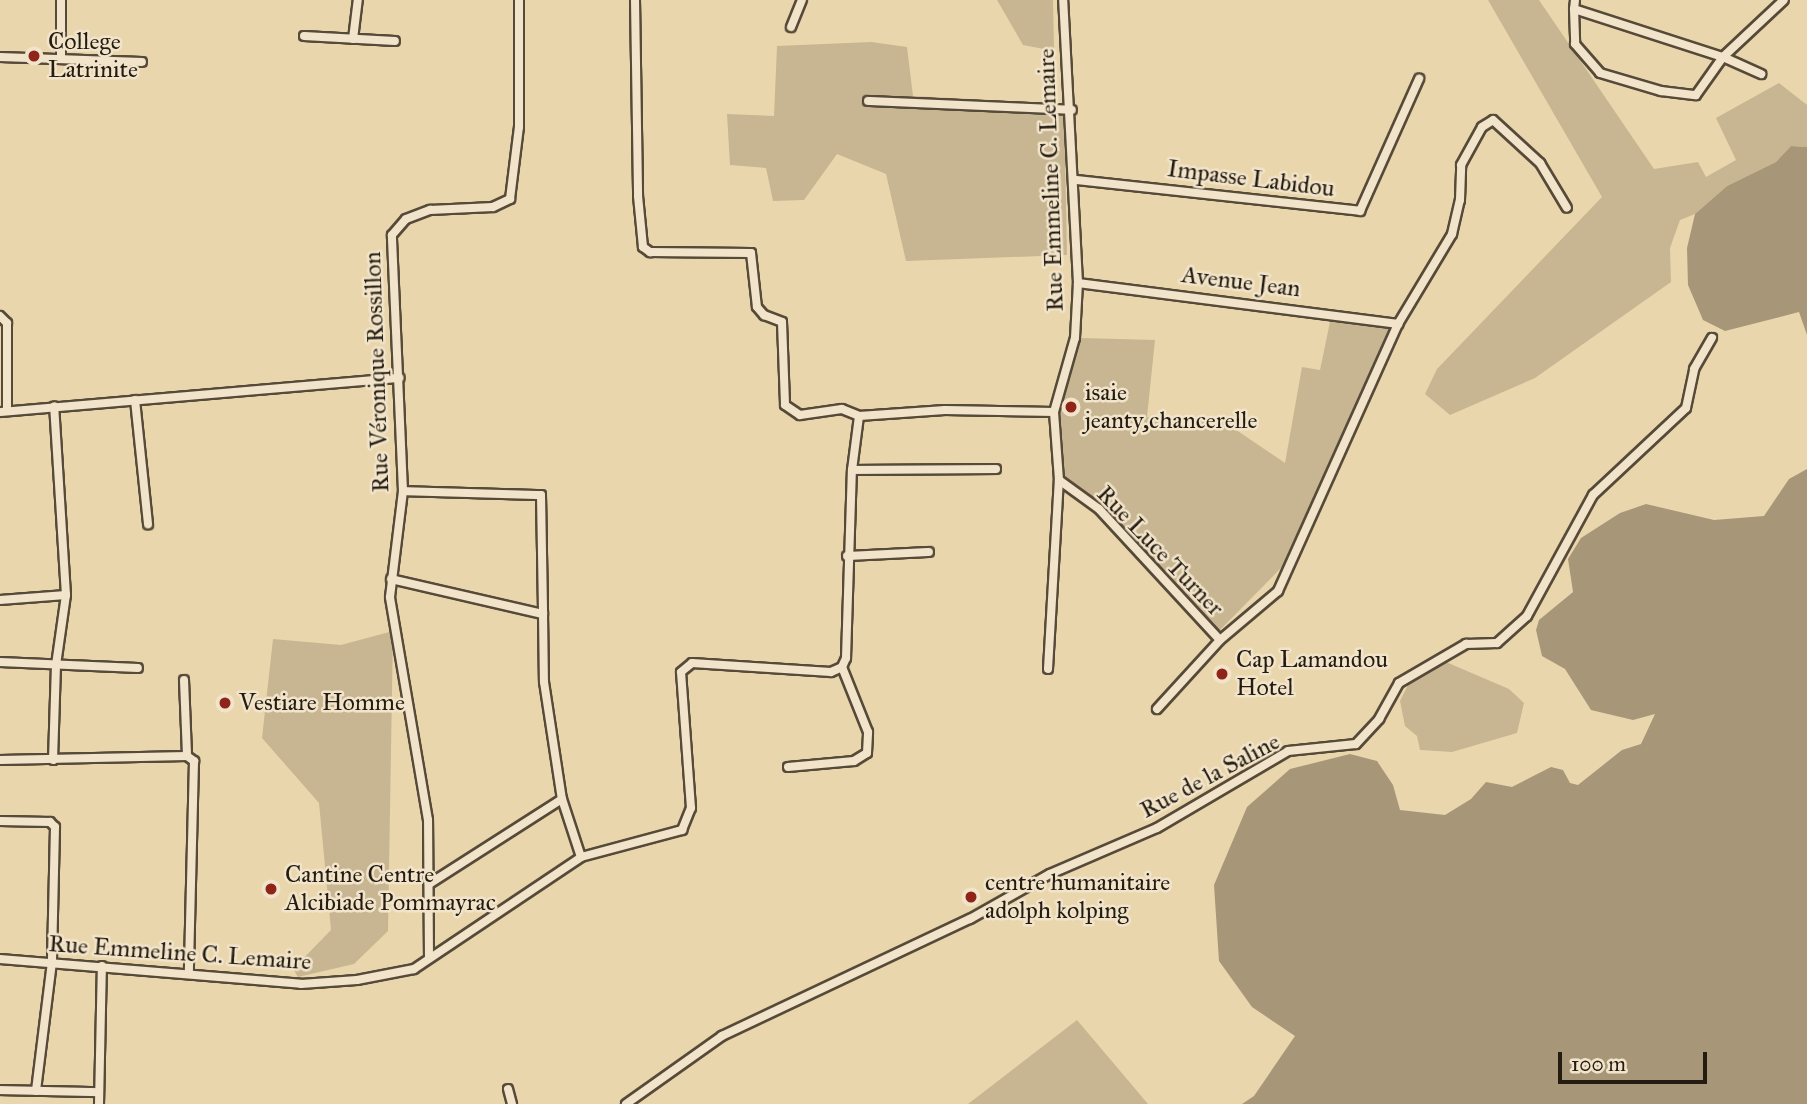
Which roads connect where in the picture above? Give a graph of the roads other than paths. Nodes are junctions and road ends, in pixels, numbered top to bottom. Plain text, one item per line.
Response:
1 (61, 0) edge
2 (358, 0) edge
3 (519, 0) edge
4 (635, 0) edge
5 (802, 0) edge
6 (1063, 0) edge
7 (1784, 0) edge
8 (1575, 5) edge
9 (791, 27) dead end
10 (304, 36) dead end
11 (354, 39) junction
12 (395, 41) dead end
13 (0, 57) edge
14 (61, 57) junction
15 (1723, 57) junction
16 (142, 62) dead end
17 (1761, 74) dead end
18 (1419, 79) dead end
19 (868, 101) dead end
20 (1072, 110) junction
21 (1076, 180) junction
22 (1567, 208) dead end
23 (1078, 283) junction
24 (0, 316) edge
25 (1398, 324) junction
26 (1712, 338) dead end
27 (400, 378) junction
28 (135, 400) junction
29 (54, 406) junction
30 (4, 411) edge
31 (1054, 412) junction
32 (859, 416) junction
33 (852, 470) junction
34 (996, 470) dead end
35 (1059, 480) junction
36 (403, 491) junction
37 (148, 524) dead end
38 (929, 552) dead end
39 (847, 556) junction
40 (391, 579) junction
41 (66, 595) junction
42 (0, 600) edge
43 (543, 614) junction
44 (1220, 640) junction
45 (0, 662) edge
46 (56, 666) junction
47 (842, 667) junction
48 (138, 668) dead end
49 (1048, 669) dead end
50 (184, 680) dead end
51 (1157, 709) dead end
52 (187, 756) junction
53 (0, 760) edge
54 (53, 760) junction
55 (788, 767) dead end
56 (562, 799) junction
57 (0, 821) edge
58 (581, 857) junction
59 (429, 884) junction
60 (429, 958) junction
61 (0, 959) edge
62 (52, 962) junction
63 (102, 966) junction
64 (189, 972) junction
65 (508, 1089) dead end
66 (0, 1090) edge
67 (36, 1091) junction
68 (98, 1092) junction
69 (99, 1104) edge
70 (512, 1104) edge
71 (626, 1104) edge

1 - 14 street
2 - 11 street
3 - 27 street, Rue Véronique Rossillon
4 - 32 street
5 - 9 street
6 - 20 street, Rue Emmeline C. Lemaire
7 - 15 street
8 - 15 street
8 - 15 street
10 - 11 street
11 - 12 street
13 - 14 street
14 - 16 street
15 - 17 street
18 - 21 street, Impasse Labidou
19 - 20 street
20 - 21 street, Rue Emmeline C. Lemaire
21 - 23 street, Rue Emmeline C. Lemaire
22 - 25 street
23 - 25 street, Avenue Jean
23 - 31 street, Rue Emmeline C. Lemaire
24 - 30 street
25 - 44 street
26 - 71 street, Rue de la Saline
27 - 28 street
27 - 36 street, Rue Véronique Rossillon
28 - 29 street
28 - 37 street
29 - 30 street
29 - 41 street
31 - 32 street
31 - 35 street
32 - 33 street
33 - 34 street
33 - 39 street
35 - 44 street, Rue Luce Turner
35 - 49 street
36 - 40 street, Rue Véronique Rossillon
36 - 43 street
38 - 39 street
39 - 47 street
40 - 43 street
40 - 59 street, Rue Véronique Rossillon
41 - 42 street
41 - 46 street
43 - 56 street
44 - 51 street
45 - 46 street
46 - 48 street
46 - 54 street
47 - 55 street
47 - 58 street, Rue Emmeline C. Lemaire
50 - 52 street
52 - 54 street
52 - 64 street
53 - 54 street
56 - 58 street
56 - 59 street
57 - 62 street
58 - 60 street, Rue Emmeline C. Lemaire
59 - 60 street, Rue Véronique Rossillon
60 - 64 street, Rue Emmeline C. Lemaire
61 - 62 street, Rue Emmeline C. Lemaire
62 - 63 street, Rue Emmeline C. Lemaire
62 - 67 street
63 - 64 street, Rue Emmeline C. Lemaire
63 - 68 street
65 - 70 street
66 - 67 street
67 - 68 street
68 - 69 street

